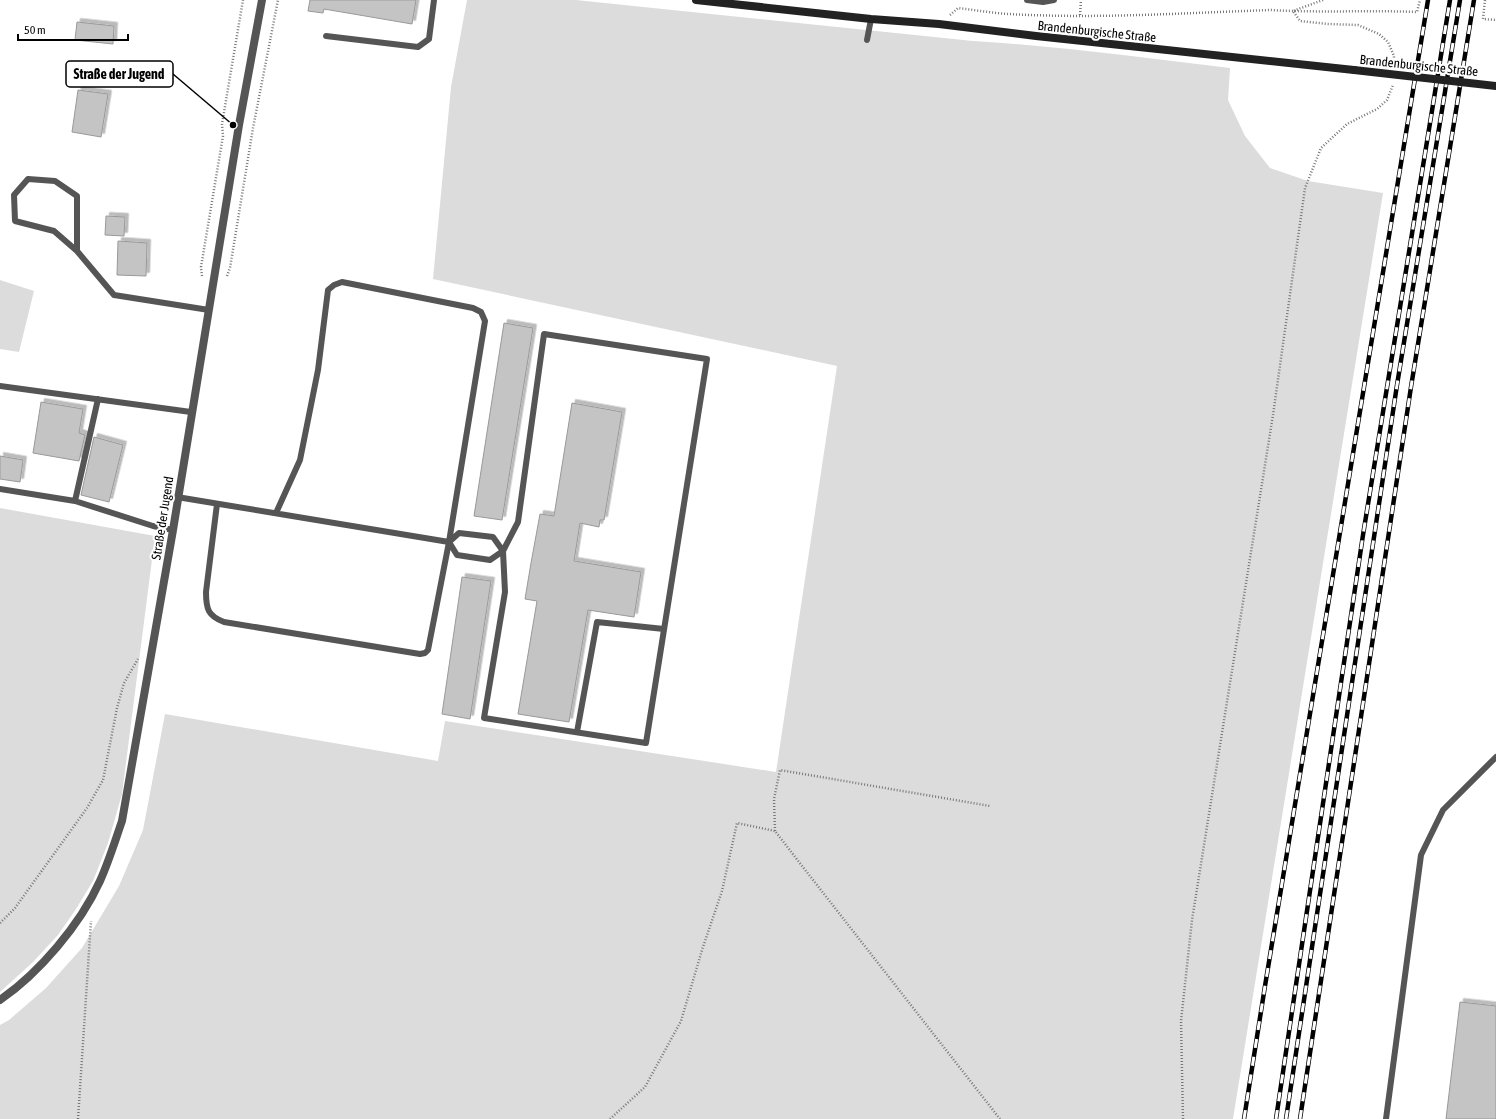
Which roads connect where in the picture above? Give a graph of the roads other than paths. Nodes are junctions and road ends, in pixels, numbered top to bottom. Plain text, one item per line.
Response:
1 (262, 0) edge
2 (434, 0) edge
3 (696, 0) edge
4 (1027, 0) edge
5 (1054, 0) edge
6 (871, 19) junction
7 (326, 36) dead end
8 (867, 40) dead end
9 (1496, 86) edge
10 (78, 251) junction
11 (208, 310) junction
12 (0, 386) edge
13 (98, 399) junction
14 (191, 412) junction
15 (0, 489) edge
16 (177, 498) junction
17 (75, 501) junction
18 (218, 504) junction
19 (276, 513) junction
20 (173, 530) junction
21 (449, 542) junction
22 (503, 551) junction
23 (664, 629) junction
24 (577, 732) junction
25 (1496, 757) edge
26 (0, 1000) edge
27 (1386, 1119) edge

1 - 11 street, Straße der Jugend
2 - 7 lane
3 - 6 street, Brandenburgische Straße
4 - 5 lane
6 - 8 lane
6 - 9 street, Brandenburgische Straße, bridge
10 - 10 lane
10 - 11 lane
11 - 14 street, Straße der Jugend
12 - 13 lane
13 - 14 lane
13 - 17 lane
14 - 16 street, Straße der Jugend
15 - 17 lane
16 - 18 lane
16 - 20 street, Straße der Jugend
17 - 20 lane
18 - 19 lane
18 - 21 lane
19 - 21 lane
19 - 21 lane
20 - 26 street, Straße der Jugend
21 - 22 lane
21 - 22 lane
22 - 23 lane
22 - 24 lane
23 - 24 lane
23 - 24 lane
25 - 27 lane

